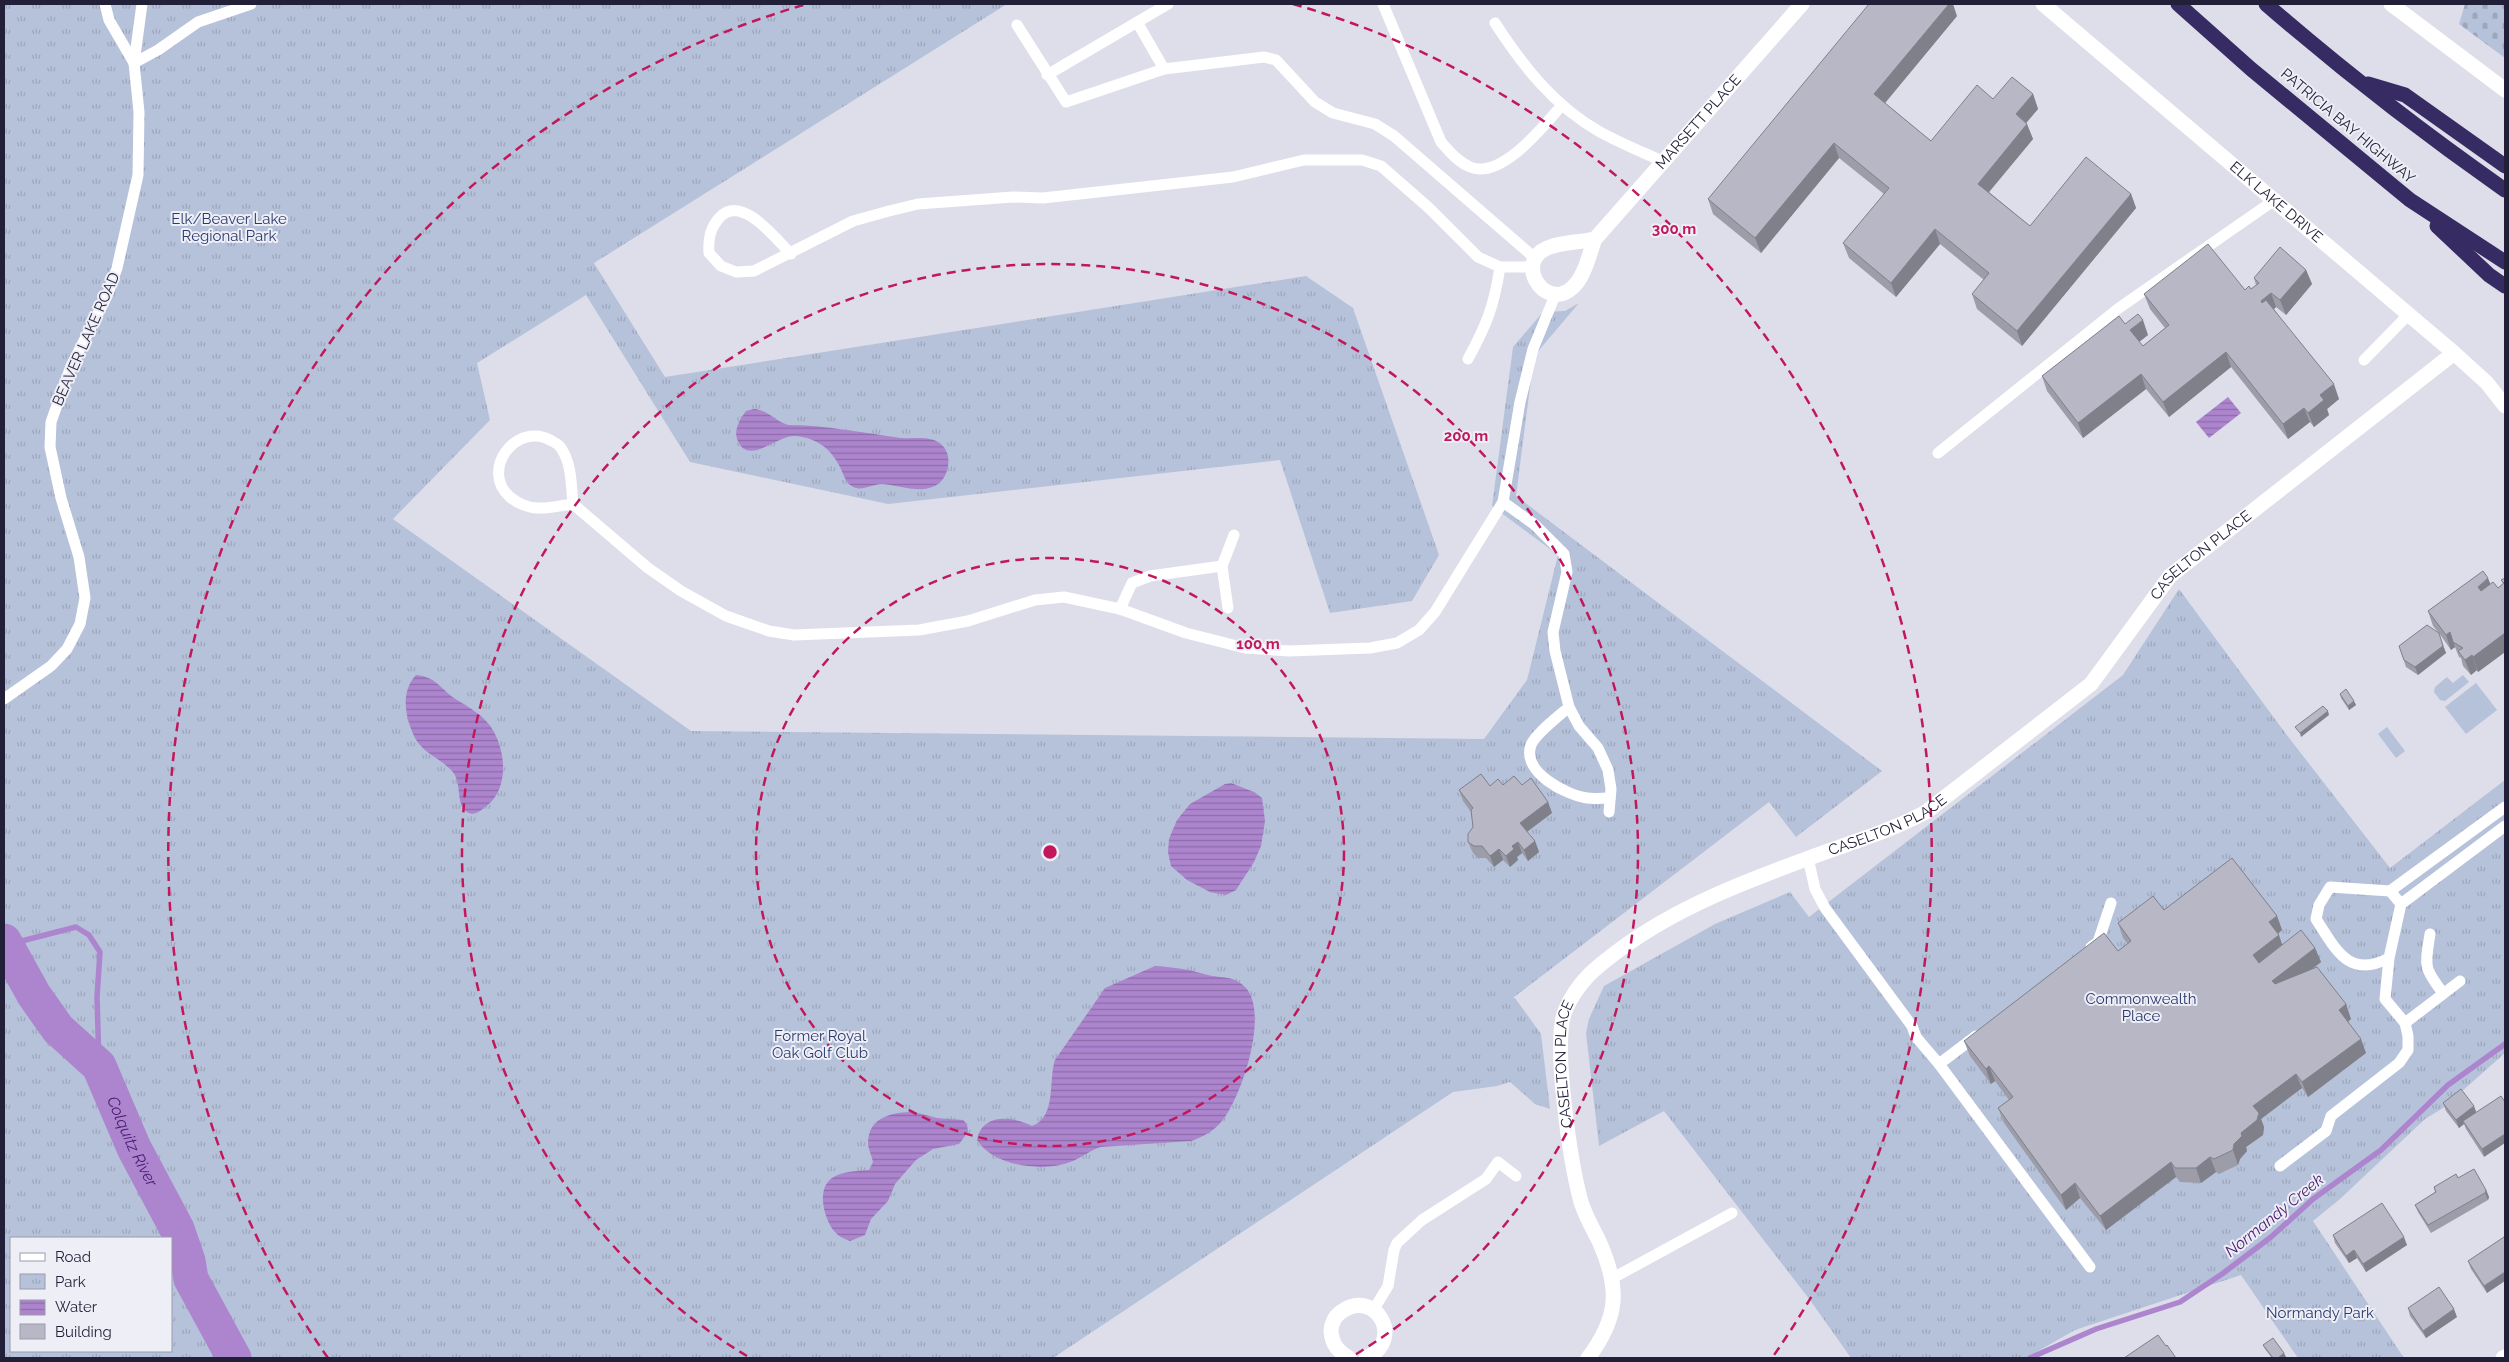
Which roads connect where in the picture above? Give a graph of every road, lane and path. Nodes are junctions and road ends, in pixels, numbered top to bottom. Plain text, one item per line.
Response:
1 (105, 4) edge
2 (142, 4) edge
3 (251, 4) edge
4 (1168, 4) edge
5 (1383, 4) edge
6 (1802, 4) edge
7 (2042, 4) edge
8 (2178, 4) edge
9 (2266, 4) edge
10 (2391, 4) edge
11 (1137, 22) junction
12 (1495, 23) dead end
13 (1017, 25) dead end
14 (134, 63) junction
15 (1164, 69) junction
16 (1047, 75) junction
17 (2358, 81) junction
18 (2505, 90) edge
19 (1562, 105) junction
20 (1662, 161) junction
21 (2505, 166) edge
22 (2505, 190) edge
23 (2276, 199) junction
24 (2410, 200) junction
25 (1595, 239) junction
26 (791, 254) junction
27 (2505, 262) edge
28 (1534, 263) junction
29 (1500, 267) junction
30 (2505, 286) edge
31 (1556, 294) junction
32 (2409, 314) junction
33 (2454, 354) junction
34 (1468, 359) dead end
35 (2364, 360) dead end
36 (2505, 406) edge
37 (1938, 453) dead end
38 (1502, 502) junction
39 (573, 504) junction
40 (1234, 535) dead end
41 (1222, 566) junction
42 (1228, 608) dead end
43 (1120, 609) junction
44 (4, 699) edge
45 (1569, 707) junction
46 (1610, 798) junction
47 (2502, 810) edge
48 (1609, 812) dead end
49 (2505, 822) edge
50 (2505, 826) edge
51 (1808, 858) junction
52 (2390, 891) junction
53 (2111, 903) dead end
54 (2401, 904) junction
55 (2430, 934) dead end
56 (2083, 953) edge
57 (2389, 958) junction
58 (2460, 981) dead end
59 (2443, 994) junction
60 (2405, 1023) junction
61 (1985, 1029) edge
62 (1940, 1064) junction
63 (2280, 1166) dead end
64 (1516, 1176) dead end
65 (1732, 1213) dead end
66 (2090, 1267) dead end
67 (1613, 1278) junction
68 (1374, 1309) junction
69 (1373, 1357) edge
70 (1349, 1358) edge
71 (1588, 1358) edge

1 - 14 lane, BEAVER LAKE ROAD
2 - 14 lane, BEAVER LAKE ROAD
3 - 14 lane
4 - 11 lane
5 - 19 lane
6 - 20 street, MARSETT PLACE
7 - 23 street, ELK LAKE DRIVE
8 - 24 highway, PATRICIA BAY HIGHWAY
9 - 17 highway
10 - 18 street
11 - 15 lane
11 - 16 lane
12 - 19 lane
13 - 16 lane
14 - 44 lane, BEAVER LAKE ROAD
15 - 16 lane
15 - 28 lane
17 - 21 highway
17 - 22 highway
19 - 20 lane
20 - 25 street, MARSETT PLACE
23 - 32 street, ELK LAKE DRIVE
23 - 37 lane
24 - 27 highway, PATRICIA BAY HIGHWAY
24 - 30 highway
25 - 28 street
25 - 31 street, MARSETT PLACE
26 - 26 lane
26 - 29 lane
28 - 29 lane
28 - 31 street
29 - 34 lane
31 - 38 lane
32 - 33 street, ELK LAKE DRIVE
32 - 35 lane
33 - 36 street, ELK LAKE DRIVE
33 - 51 street, CASELTON PLACE
38 - 43 lane
38 - 45 lane
39 - 39 lane
39 - 43 lane
40 - 41 lane
41 - 42 lane
41 - 43 lane
45 - 46 lane
45 - 46 lane
46 - 48 lane
47 - 49 lane
47 - 52 lane
50 - 54 lane
51 - 62 lane
51 - 67 street, CASELTON PLACE
52 - 54 lane
52 - 57 lane
53 - 56 lane
54 - 57 lane
55 - 59 lane
57 - 60 lane
58 - 59 lane
59 - 60 lane
60 - 63 lane
61 - 62 lane
62 - 66 lane
64 - 68 lane
65 - 67 lane
67 - 71 street, CASELTON PLACE
68 - 69 street
68 - 70 street

